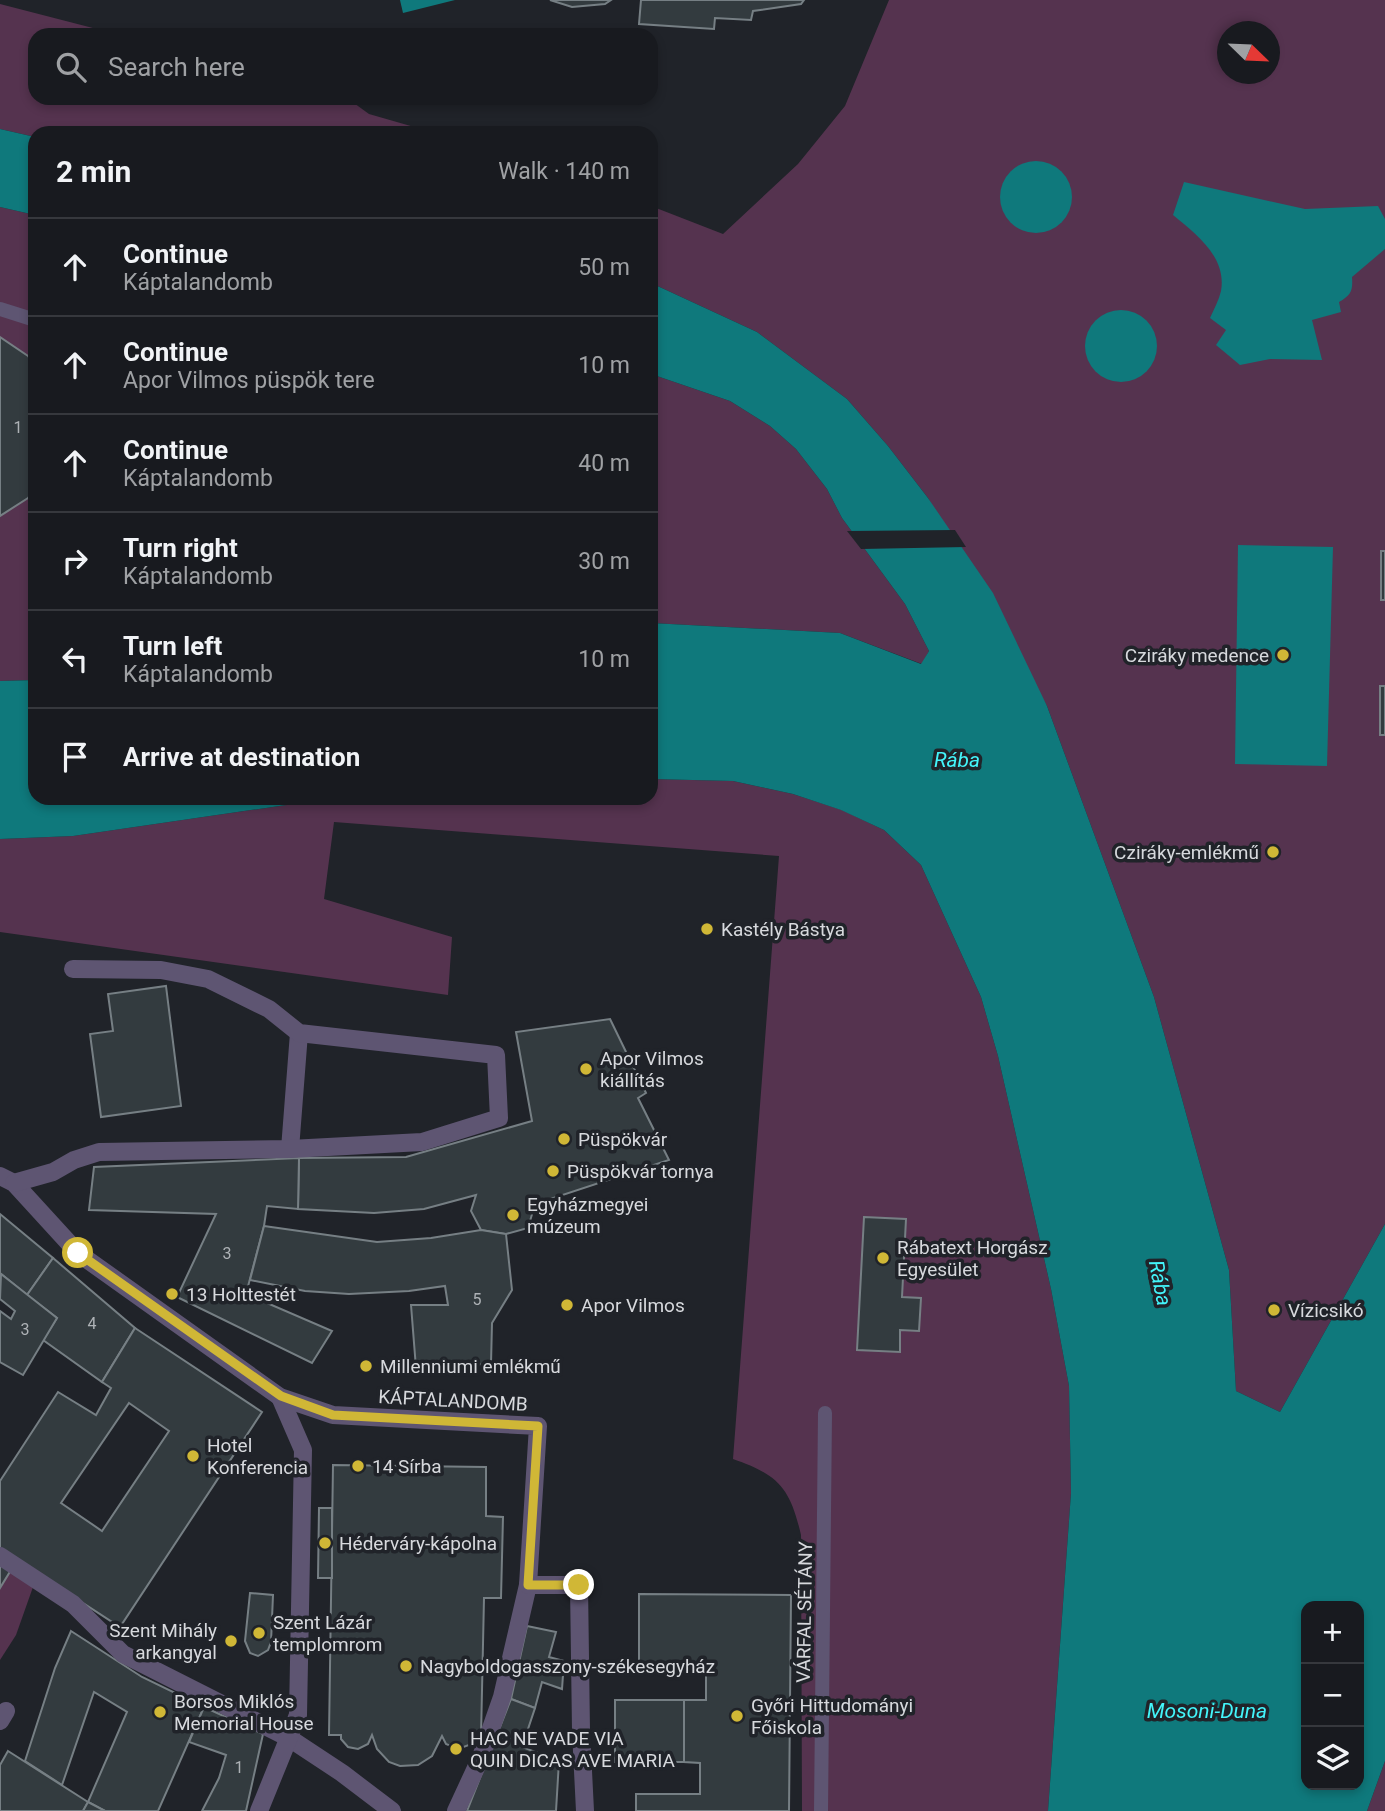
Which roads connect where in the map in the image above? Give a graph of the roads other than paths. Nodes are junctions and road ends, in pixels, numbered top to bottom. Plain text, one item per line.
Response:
1 (0, 309) edge
2 (28, 318) edge
3 (73, 969) dead end
4 (299, 1033) junction
5 (290, 1149) junction
6 (7, 1179) edge
7 (281, 1396) junction
8 (825, 1413) dead end
9 (0, 1556) edge
10 (528, 1585) junction
11 (289, 1738) junction
12 (259, 1811) edge
13 (391, 1811) edge
14 (456, 1811) edge
15 (585, 1811) edge
16 (821, 1811) edge

1 - 2 lane
3 - 4 street
4 - 5 street
4 - 5 street
5 - 6 street
6 - 7 street
7 - 10 street, KÁPTALANDOMB
7 - 11 street
8 - 16 lane, VÁRFAL SÉTÁNY
9 - 11 street
10 - 14 street, KÁPTALANDOMB
10 - 15 street
11 - 12 street
11 - 13 street

